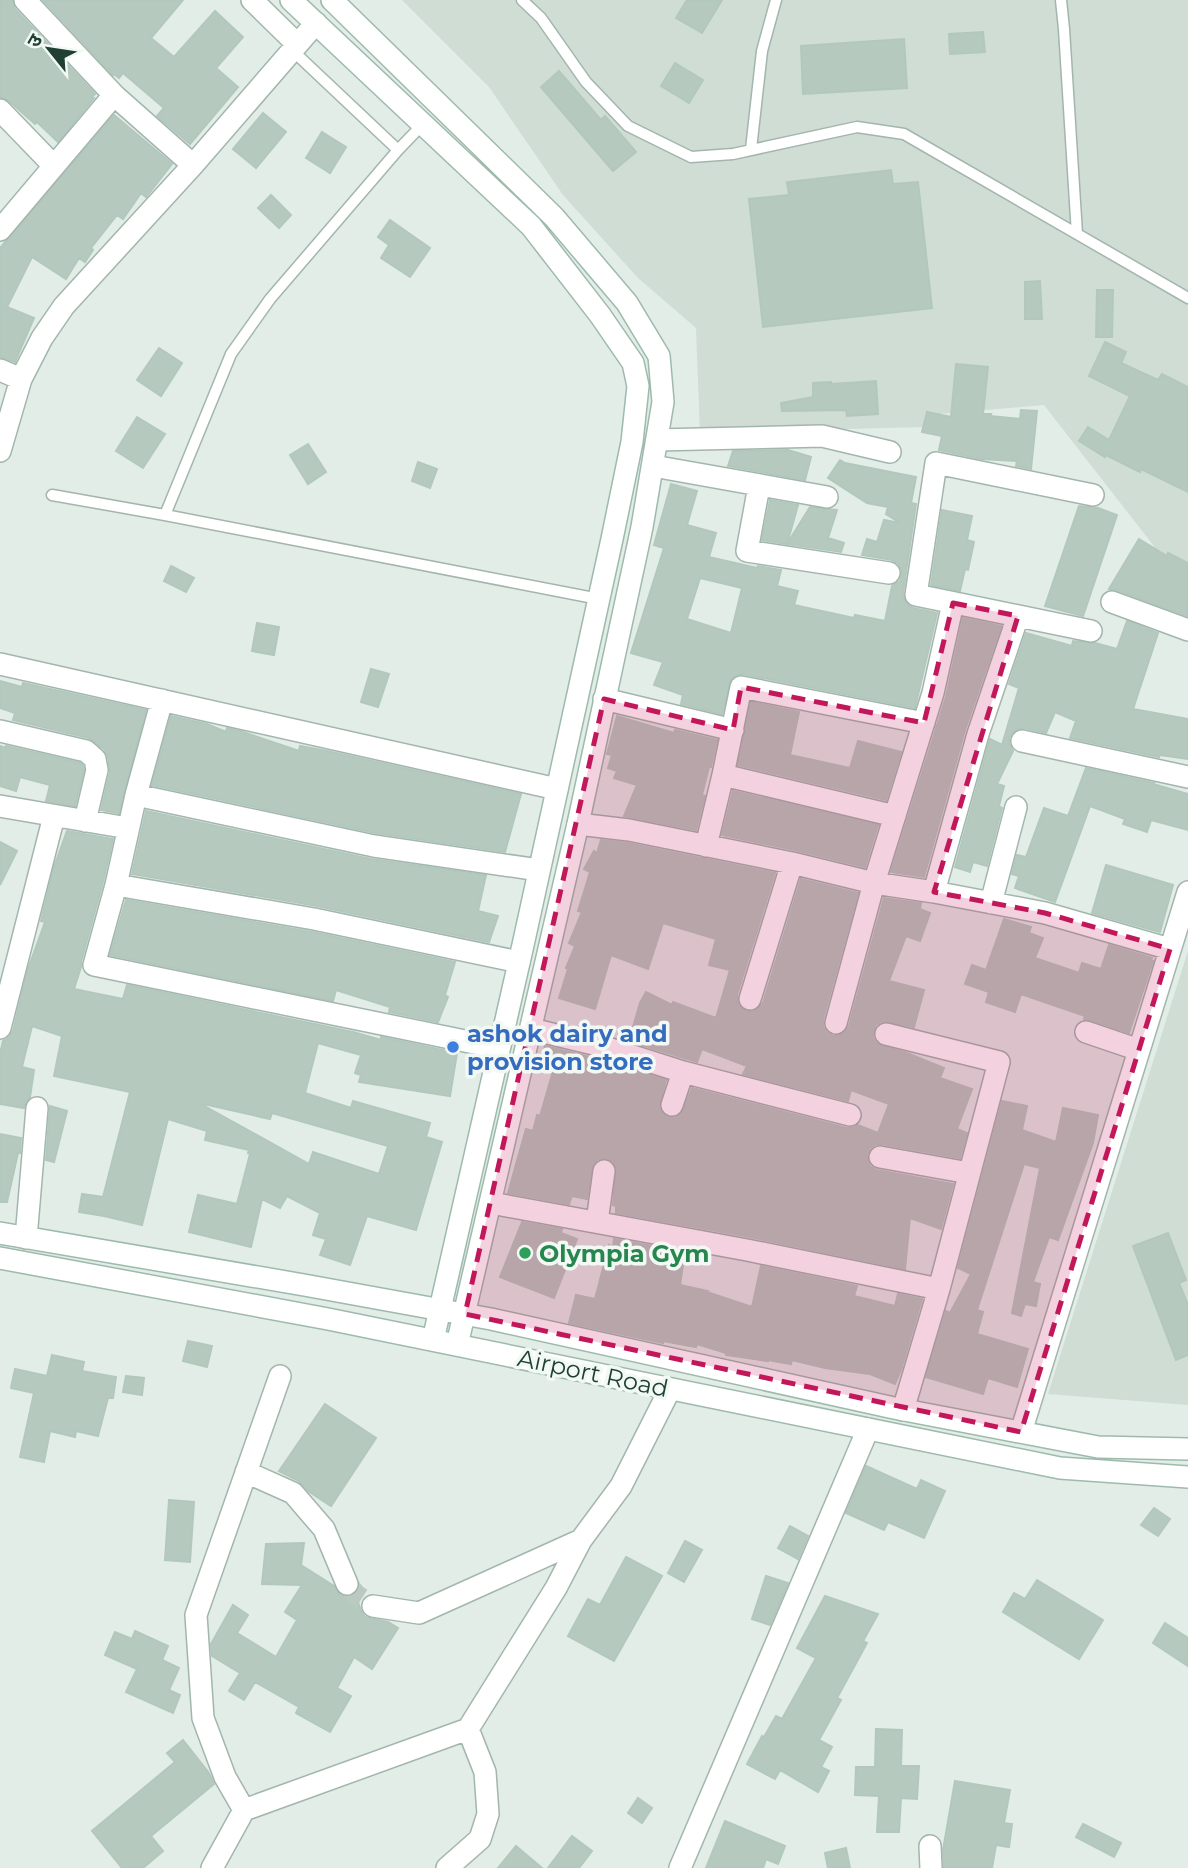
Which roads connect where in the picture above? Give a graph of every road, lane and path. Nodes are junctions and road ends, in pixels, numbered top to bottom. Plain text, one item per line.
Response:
1 (25, 0) edge
2 (252, 0) edge
3 (291, 0) edge
4 (332, 0) edge
5 (522, 0) edge
6 (776, 0) edge
7 (1061, 0) edge
8 (316, 23) junction
9 (295, 47) junction
10 (114, 95) junction
11 (0, 110) edge
12 (423, 124) junction
13 (751, 149) junction
14 (398, 150) junction
15 (193, 165) junction
16 (54, 166) junction
17 (0, 230) edge
18 (1077, 234) junction
19 (1188, 298) edge
20 (0, 370) edge
21 (21, 379) junction
22 (657, 440) junction
23 (0, 451) edge
24 (890, 452) dead end
25 (653, 466) junction
26 (760, 486) junction
27 (52, 495) dead end
28 (1093, 495) dead end
29 (827, 497) dead end
30 (165, 515) junction
31 (889, 573) dead end
32 (599, 599) junction
33 (1112, 602) dead end
34 (953, 603) junction
35 (1018, 616) junction
36 (1188, 630) edge
37 (1091, 631) dead end
38 (0, 664) edge
39 (604, 699) junction
40 (162, 700) junction
41 (924, 723) junction
42 (733, 730) junction
43 (0, 731) edge
44 (1022, 741) dead end
45 (723, 775) junction
46 (1188, 777) edge
47 (557, 789) junction
48 (136, 795) junction
49 (0, 806) edge
50 (1016, 807) dead end
51 (54, 816) junction
52 (895, 816) junction
53 (85, 821) junction
54 (578, 824) junction
55 (128, 828) junction
56 (706, 846) junction
57 (792, 863) junction
58 (539, 870) junction
59 (874, 883) junction
60 (116, 885) junction
61 (934, 892) junction
62 (1188, 892) edge
63 (991, 903) junction
64 (1170, 948) junction
65 (519, 962) junction
66 (750, 999) dead end
67 (836, 1023) dead end
68 (0, 1028) edge
69 (531, 1029) junction
70 (1086, 1032) dead end
71 (887, 1034) dead end
72 (499, 1048) junction
73 (1139, 1050) junction
74 (683, 1072) junction
75 (672, 1105) dead end
76 (37, 1108) dead end
77 (850, 1115) dead end
78 (880, 1157) dead end
79 (604, 1171) dead end
80 (969, 1173) junction
81 (491, 1203) junction
82 (597, 1222) junction
83 (0, 1233) edge
84 (26, 1238) junction
85 (0, 1258) edge
86 (939, 1289) junction
87 (439, 1310) junction
88 (465, 1314) junction
89 (433, 1340) junction
90 (457, 1345) junction
91 (280, 1376) dead end
92 (670, 1390) junction
93 (903, 1410) junction
94 (868, 1429) junction
95 (1021, 1432) junction
96 (1188, 1449) edge
97 (246, 1472) junction
98 (1188, 1477) edge
99 (581, 1540) junction
100 (347, 1584) tunnel mouth
101 (373, 1605) tunnel mouth
102 (468, 1729) junction
103 (244, 1810) junction
104 (930, 1846) dead end
105 (212, 1868) edge
106 (447, 1868) edge
107 (680, 1868) edge
108 (931, 1868) edge

1 - 10 street
2 - 9 street
3 - 8 street
4 - 22 street
5 - 13 lane
6 - 13 lane
7 - 18 lane
8 - 9 street
8 - 12 street
9 - 14 lane
9 - 15 street
10 - 15 street
10 - 16 street
11 - 16 street
12 - 14 lane
12 - 32 street
13 - 18 lane
14 - 30 lane
15 - 21 street
16 - 17 street
18 - 19 lane
20 - 21 street
21 - 23 street
22 - 24 street
22 - 25 street
25 - 26 street
25 - 39 street
26 - 29 street
26 - 31 street
27 - 30 lane
28 - 34 street
30 - 32 lane
32 - 47 street
33 - 36 street
34 - 35 street
34 - 41 street
35 - 37 street
35 - 61 street
38 - 40 street
39 - 42 street
39 - 54 street
40 - 47 street
40 - 48 street
41 - 42 street
41 - 52 street
42 - 45 street
43 - 53 street
44 - 46 street
45 - 52 street
45 - 56 street
47 - 58 street
48 - 55 street
48 - 58 street
49 - 51 street
50 - 63 street
51 - 53 street
51 - 68 street
52 - 59 street
53 - 55 street
54 - 56 street
54 - 69 street
55 - 60 street
56 - 57 street
57 - 59 street
57 - 66 street
58 - 65 street
59 - 61 street
59 - 67 street
60 - 65 street
60 - 72 street
61 - 63 street
62 - 64 street
63 - 64 street
64 - 73 street
65 - 72 street
69 - 74 street
69 - 81 street
70 - 73 street
71 - 80 street
72 - 87 street
73 - 95 street
74 - 75 street
74 - 77 street
76 - 84 street
78 - 80 street
79 - 82 street
80 - 86 street
81 - 82 street
81 - 88 street
82 - 86 street
83 - 84 street, Airport Road
84 - 87 street, Airport Road
85 - 89 street, Airport Road
86 - 93 street
87 - 88 street, Airport Road
87 - 89 street
88 - 90 street
88 - 93 street, Airport Road
89 - 90 street, Airport Road
90 - 92 street, Airport Road
91 - 97 street
92 - 94 street, Airport Road
92 - 99 street
93 - 95 street, Airport Road
94 - 98 street, Airport Road
94 - 107 street
95 - 96 street, Airport Road
97 - 100 street
97 - 103 street
99 - 101 street
99 - 102 street
102 - 103 street
102 - 106 street
103 - 105 street
104 - 108 street

